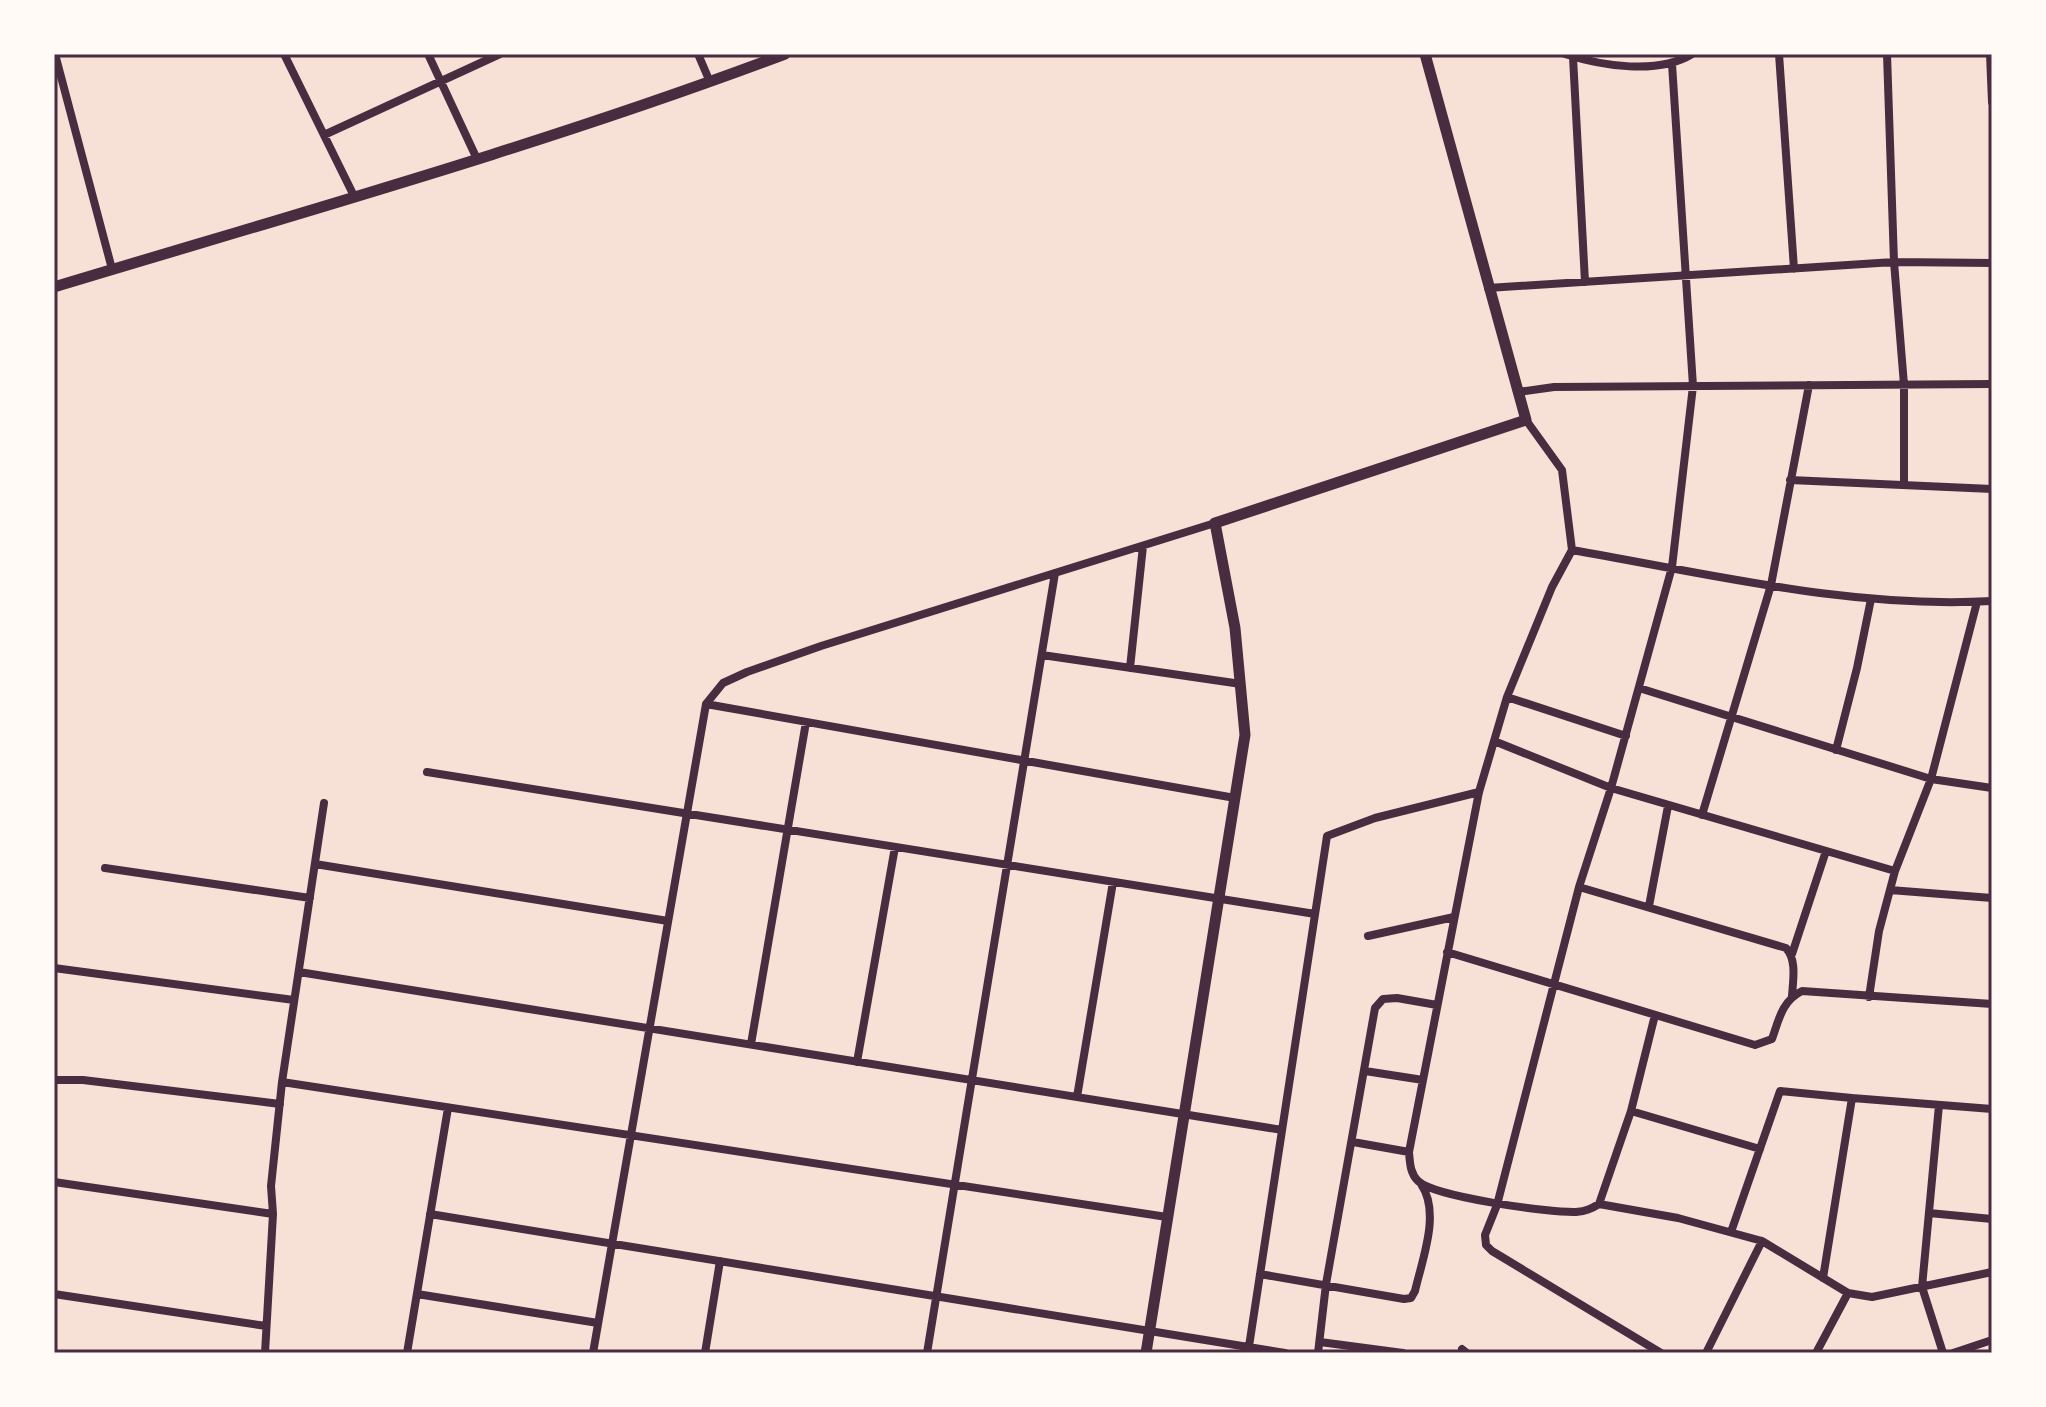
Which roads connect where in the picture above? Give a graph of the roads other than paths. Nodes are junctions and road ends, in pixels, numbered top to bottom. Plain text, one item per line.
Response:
1 (55, 54) edge
2 (284, 54) edge
3 (428, 54) edge
4 (500, 54) edge
5 (698, 54) edge
6 (785, 54) edge
7 (1425, 54) edge
8 (1692, 54) edge
9 (1779, 54) edge
10 (1887, 54) edge
11 (1990, 54) edge
12 (1569, 55) edge
13 (1672, 64) junction
14 (442, 81) junction
15 (710, 82) junction
16 (1992, 102) edge
17 (324, 135) junction
18 (477, 159) junction
19 (354, 196) junction
20 (1894, 262) junction
21 (1992, 263) edge
22 (112, 269) junction
23 (1794, 269) junction
24 (1685, 275) junction
25 (1585, 282) junction
26 (54, 287) edge
27 (1488, 288) junction
28 (1992, 384) edge
29 (1809, 385) junction
30 (1904, 385) junction
31 (1693, 386) junction
32 (1518, 392) junction
33 (1526, 420) junction
34 (1790, 480) junction
35 (1904, 485) junction
36 (1992, 489) edge
37 (1215, 523) junction
38 (1143, 546) junction
39 (1572, 550) junction
40 (1672, 567) junction
41 (1055, 573) junction
42 (1771, 585) junction
43 (1871, 599) junction
44 (1992, 601) edge
45 (1977, 602) junction
46 (1042, 655) junction
47 (1130, 668) junction
48 (1241, 684) junction
49 (1639, 688) junction
50 (1507, 697) junction
51 (706, 704) junction
52 (1733, 717) junction
53 (806, 722) junction
54 (1626, 736) junction
55 (1494, 741) junction
56 (1836, 750) junction
57 (1024, 761) junction
58 (427, 772) dead end
59 (1931, 779) junction
60 (1611, 788) junction
61 (1992, 788) edge
62 (1479, 792) junction
63 (1235, 798) junction
64 (324, 803) dead end
65 (1668, 806) junction
66 (686, 813) junction
67 (1702, 815) junction
68 (787, 829) junction
69 (895, 847) junction
70 (1826, 851) junction
71 (315, 864) junction
72 (1007, 865) junction
73 (105, 868) dead end
74 (1895, 871) junction
75 (1113, 882) junction
76 (1579, 887) junction
77 (1890, 890) junction
78 (310, 898) junction
79 (1992, 898) edge
80 (1219, 899) junction
81 (1649, 906) junction
82 (1315, 914) junction
83 (1454, 917) junction
84 (668, 921) junction
85 (1368, 936) dead end
86 (1447, 952) junction
87 (1792, 954) junction
88 (54, 968) edge
89 (299, 972) junction
90 (1554, 986) junction
91 (1792, 996) junction
92 (1869, 997) junction
93 (294, 1000) junction
94 (1992, 1004) edge
95 (1437, 1005) junction
96 (1655, 1015) junction
97 (649, 1028) junction
98 (751, 1044) junction
99 (857, 1062) junction
100 (1365, 1071) junction
101 (54, 1080) edge
102 (972, 1080) junction
103 (1423, 1080) junction
104 (282, 1082) junction
105 (1077, 1097) junction
106 (1852, 1098) junction
107 (280, 1104) junction
108 (1939, 1105) junction
109 (448, 1108) junction
110 (1992, 1109) edge
111 (1631, 1111) junction
112 (1184, 1114) junction
113 (1282, 1130) junction
114 (631, 1136) junction
115 (1353, 1142) junction
116 (1760, 1149) junction
117 (1409, 1152) junction
118 (54, 1182) edge
119 (1421, 1184) junction
120 (955, 1185) junction
121 (1599, 1204) junction
122 (1497, 1205) junction
123 (1929, 1213) junction
124 (273, 1214) junction
125 (430, 1214) junction
126 (1167, 1217) junction
127 (1992, 1219) edge
128 (1731, 1232) junction
129 (1762, 1241) junction
130 (612, 1244) junction
131 (720, 1261) junction
132 (1992, 1272) edge
133 (1260, 1274) junction
134 (1823, 1278) junction
135 (1326, 1284) junction
136 (1922, 1287) junction
137 (1848, 1293) junction
138 (54, 1294) edge
139 (417, 1294) junction
140 (936, 1297) junction
141 (598, 1323) junction
142 (266, 1326) junction
143 (1149, 1331) junction
144 (1992, 1340) edge
145 (1320, 1342) junction
146 (1248, 1350) edge
147 (1821, 1350) edge
148 (265, 1353) edge
149 (407, 1353) edge
150 (593, 1353) edge
151 (705, 1353) edge
152 (927, 1353) edge
153 (1146, 1353) edge
154 (1285, 1353) edge
155 (1318, 1353) edge
156 (1403, 1353) edge
157 (1661, 1353) edge
158 (1706, 1353) edge
159 (1943, 1353) edge
160 (1953, 1353) edge

1 - 22 street
2 - 17 street
3 - 14 street
4 - 14 street
5 - 15 street
6 - 15 street
7 - 27 street
8 - 13 street
9 - 23 street
10 - 20 street
11 - 16 street
12 - 13 street
12 - 25 street
13 - 24 street
14 - 17 street
14 - 18 street
15 - 18 street
17 - 19 street
18 - 19 street
19 - 22 street
20 - 21 street
20 - 23 street
20 - 30 street
22 - 26 street
23 - 24 street
24 - 25 street
24 - 31 street
25 - 27 street
27 - 32 street
28 - 30 street
29 - 30 street
29 - 31 street
29 - 34 street
30 - 35 street
31 - 32 street
31 - 40 street
32 - 33 street
33 - 37 street
33 - 39 street
34 - 35 street
34 - 42 street
35 - 36 street
37 - 38 street
37 - 48 street
38 - 41 street
38 - 47 street
39 - 40 street
39 - 50 street
40 - 42 street
40 - 49 street
41 - 46 street
41 - 51 street
42 - 43 street
42 - 52 street
43 - 45 street
43 - 56 street
44 - 45 street
45 - 59 street
46 - 47 street
46 - 57 street
47 - 48 street
48 - 63 street
49 - 52 street
49 - 54 street
50 - 54 street
50 - 55 street
51 - 53 street
51 - 66 street
52 - 56 street
52 - 67 street
53 - 57 street
53 - 68 street
54 - 60 street
55 - 60 street
55 - 62 street
56 - 59 street
57 - 63 street
57 - 72 street
58 - 66 street
59 - 61 street
59 - 74 street
60 - 65 street
60 - 76 street
62 - 82 street
62 - 83 street
63 - 80 street
64 - 71 street
65 - 67 street
65 - 81 street
66 - 68 street
66 - 84 street
67 - 70 street
68 - 69 street
68 - 98 street
69 - 72 street
69 - 99 street
70 - 74 street
70 - 87 street
71 - 78 street
71 - 84 street
72 - 75 street
72 - 102 street
73 - 78 street
74 - 77 street
75 - 80 street
75 - 105 street
76 - 81 street
76 - 90 street
77 - 79 street
77 - 92 street
78 - 89 street
80 - 82 street
80 - 112 street
81 - 87 street
82 - 113 street
83 - 85 street
83 - 86 street
84 - 97 street
86 - 90 street
86 - 95 street
87 - 91 street
88 - 93 street
89 - 93 street
89 - 97 street
90 - 96 street
90 - 122 street
91 - 92 street
91 - 96 street
92 - 94 street
93 - 104 street
95 - 100 street
95 - 103 street
96 - 111 street
97 - 98 street
97 - 114 street
98 - 99 street
99 - 102 street
100 - 103 street
100 - 115 street
101 - 107 street
102 - 105 street
102 - 120 street
103 - 117 street
104 - 107 street
104 - 109 street
105 - 112 street
106 - 108 street
106 - 116 street
106 - 134 street
107 - 124 street
108 - 110 street
108 - 123 street
109 - 114 street
109 - 125 street
111 - 116 street
111 - 121 street
112 - 113 street
112 - 126 street
113 - 133 street
114 - 120 street
114 - 130 street
115 - 117 street
115 - 135 street
116 - 128 street
117 - 119 street
118 - 124 street
119 - 122 street
119 - 135 street
120 - 126 street
120 - 140 street
121 - 122 street
121 - 128 street
122 - 157 street
123 - 127 street
123 - 136 street
124 - 142 street
125 - 130 street
125 - 139 street
126 - 143 street
128 - 129 street
129 - 134 street
129 - 158 street
130 - 131 street
130 - 141 street
131 - 140 street
131 - 151 street
132 - 136 street
133 - 135 street
133 - 146 street
134 - 137 street
135 - 145 street
136 - 137 street
136 - 159 street
137 - 147 street
138 - 142 street
139 - 141 street
139 - 149 street
140 - 143 street
140 - 152 street
141 - 150 street
142 - 148 street
143 - 146 street
143 - 153 street
144 - 160 street
145 - 155 street
145 - 156 street
146 - 154 street

